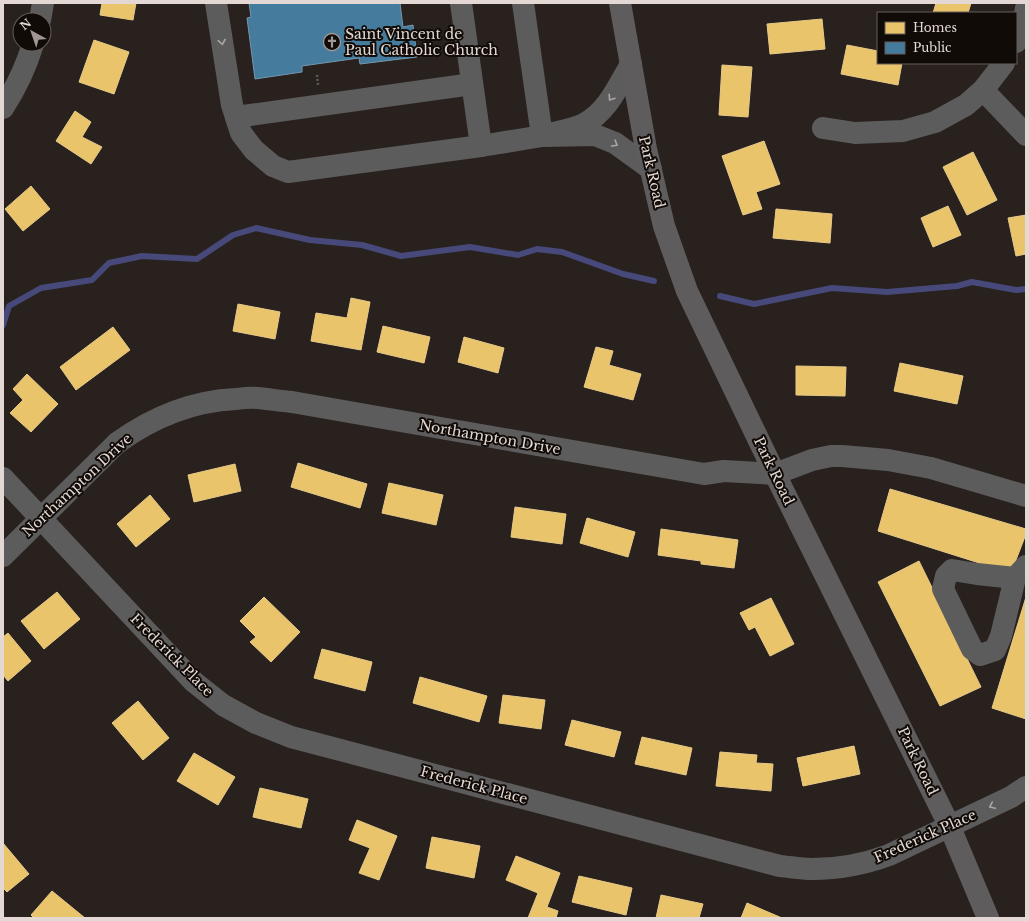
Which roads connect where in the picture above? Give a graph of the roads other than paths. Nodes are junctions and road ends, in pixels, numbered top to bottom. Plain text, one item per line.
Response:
1 (216, 3) edge
2 (461, 3) edge
3 (523, 3) edge
4 (620, 3) edge
5 (1026, 8) edge
6 (1017, 39) edge
7 (30, 52) edge
8 (631, 64) junction
9 (1003, 64) edge
10 (472, 84) junction
11 (983, 90) junction
12 (3, 108) edge
13 (234, 111) junction
14 (823, 128) dead end
15 (1026, 135) edge
16 (542, 136) junction
17 (481, 146) junction
18 (651, 169) junction
19 (776, 474) junction
20 (3, 478) edge
21 (1026, 496) edge
22 (41, 518) junction
23 (3, 556) edge
24 (1026, 787) edge
25 (949, 825) junction
26 (988, 918) edge

1 -> 13 street
2 - 10 street
3 - 16 street
4 - 8 main road, Park Road
5 - 6 street
7 - 12 street
8 -> 16 street
8 - 18 main road, Park Road
9 - 11 street
10 - 13 street
10 - 17 street
11 - 14 street
11 - 15 street
13 - 17 street
16 - 17 street
16 -> 18 street
18 - 19 main road, Park Road
19 - 21 street, Northampton Drive
19 - 22 street, Northampton Drive
19 - 25 main road, Park Road
20 - 22 street, Frederick Place
22 - 23 street, Northampton Drive
22 - 25 street, Frederick Place
24 -> 25 street, Frederick Place
25 - 26 main road, Park Road

